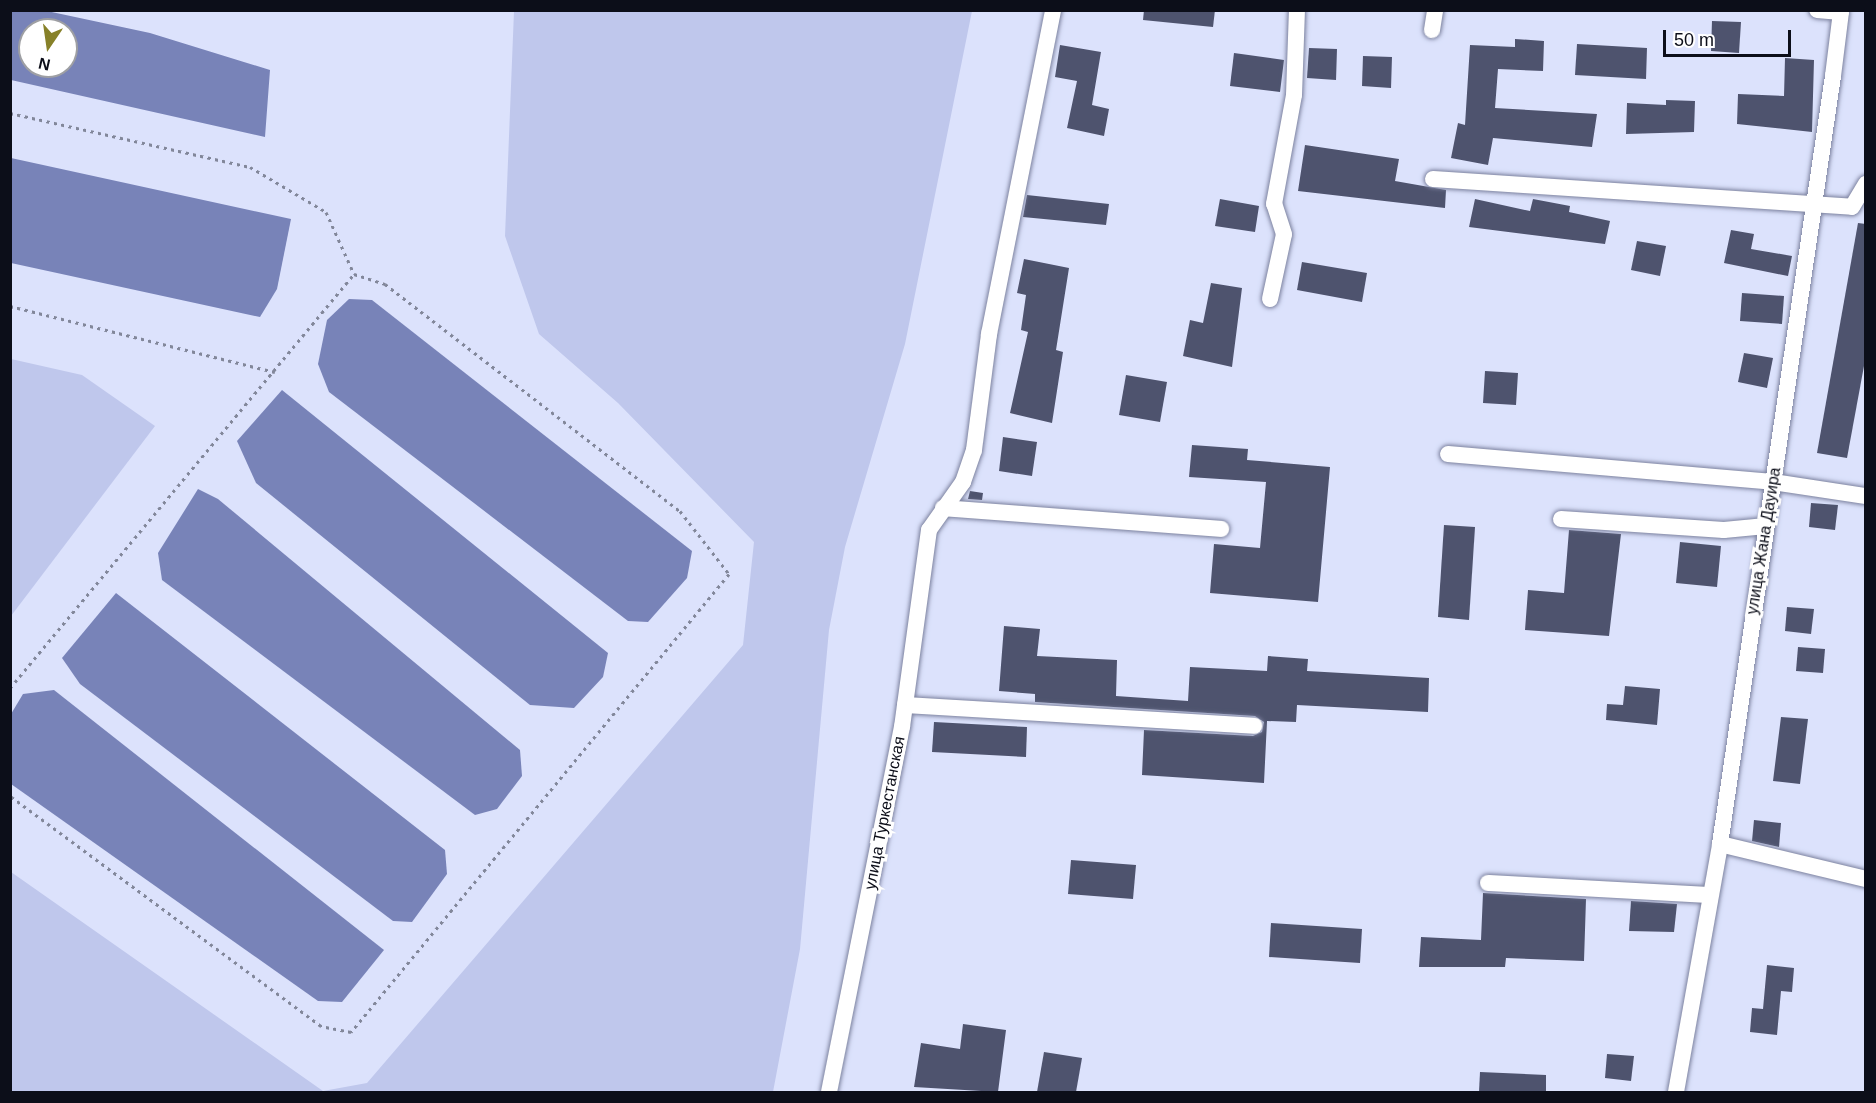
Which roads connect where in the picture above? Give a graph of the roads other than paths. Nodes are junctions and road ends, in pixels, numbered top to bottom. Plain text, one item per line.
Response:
1 (1053, 10) edge
2 (1297, 10) edge
3 (1435, 10) edge
4 (1817, 10) edge
5 (1432, 30) dead end
6 (1434, 178) dead end
7 (1866, 184) edge
8 (1815, 205) junction
9 (1270, 299) dead end
10 (1448, 454) dead end
11 (1773, 482) junction
12 (1866, 496) edge
13 (943, 508) junction
14 (1561, 519) dead end
15 (1766, 526) junction
16 (1221, 529) dead end
17 (905, 705) junction
18 (1254, 726) dead end
19 (1720, 844) junction
20 (1866, 879) edge
21 (1488, 884) dead end
22 (1710, 895) junction
23 (828, 1092) edge
24 (1676, 1092) edge

1 - 13 street
2 - 9 street
3 - 5 street
4 - 8 street, улица Жана Дауира
6 - 8 street
7 - 8 street
8 - 11 street, улица Жана Дауира
10 - 11 street
11 - 12 street
11 - 15 street, улица Жана Дауира
13 - 16 street
13 - 17 street, улица Туркестанская
14 - 15 street
15 - 19 street, улица Жана Дауира
17 - 18 street
17 - 23 street, улица Туркестанская
19 - 20 street
19 - 22 street, улица Жана Дауира
21 - 22 street
22 - 24 street, улица Жана Дауира

